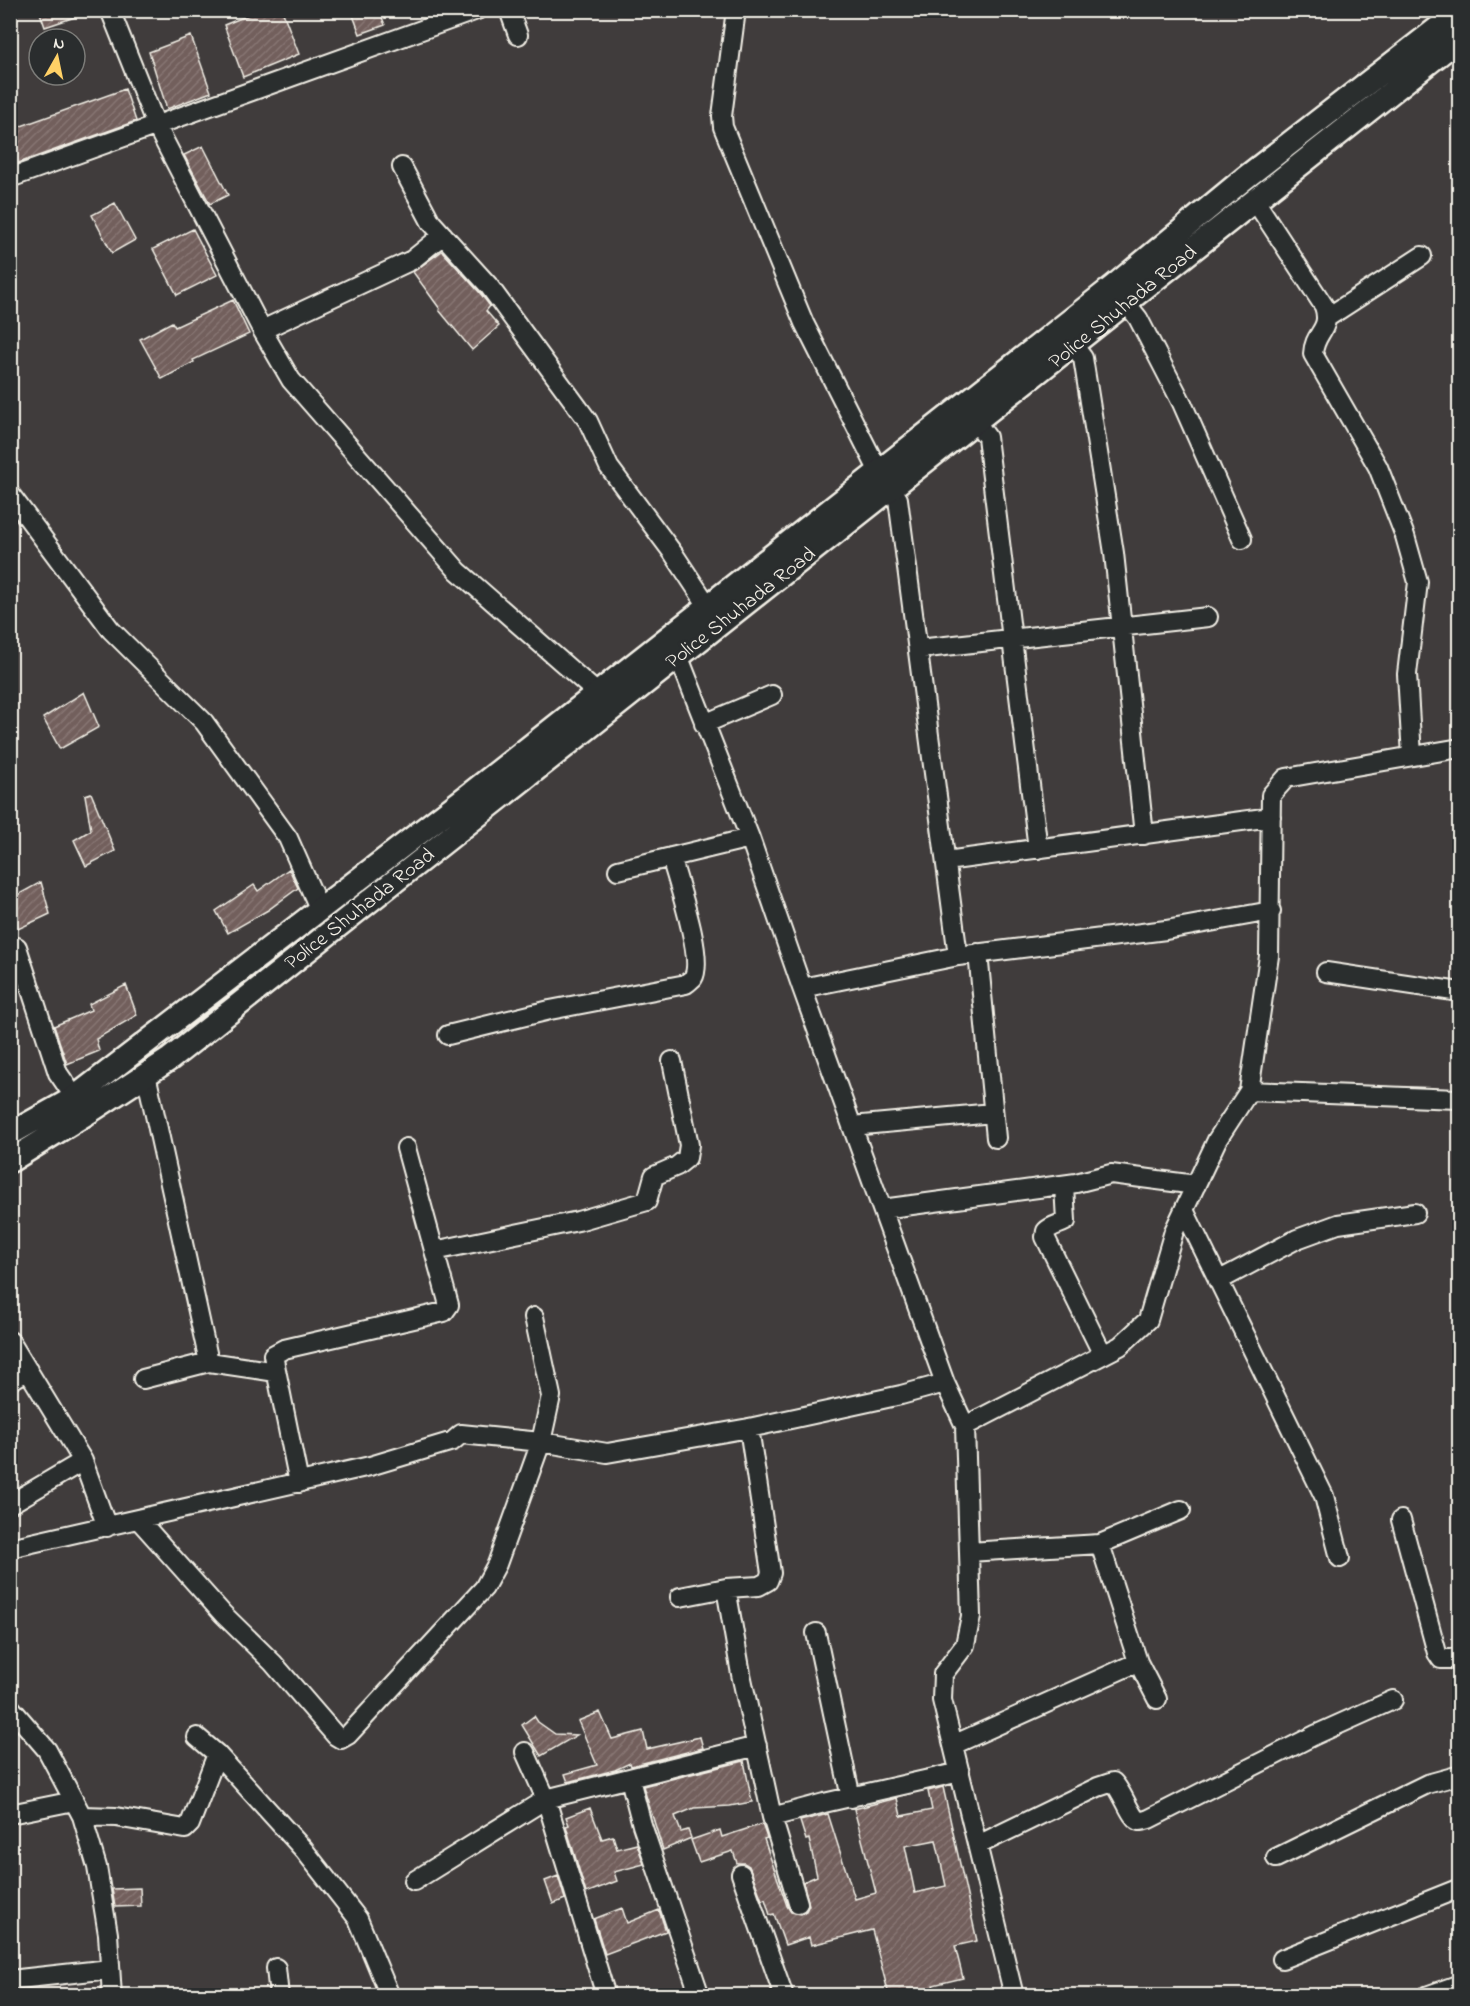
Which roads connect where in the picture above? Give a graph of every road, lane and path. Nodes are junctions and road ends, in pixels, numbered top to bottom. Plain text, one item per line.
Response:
1 (110, 10) edge
2 (477, 10) edge
3 (509, 10) edge
4 (736, 10) edge
5 (1460, 11) edge
6 (518, 35) dead end
7 (1460, 38) edge
8 (156, 125) junction
9 (402, 167) dead end
10 (10, 178) edge
11 (1254, 199) junction
12 (443, 235) junction
13 (1422, 256) dead end
14 (1126, 303) junction
15 (1328, 317) junction
16 (262, 330) junction
17 (1073, 345) junction
18 (976, 422) junction
19 (885, 480) junction
20 (10, 494) edge
21 (860, 499) junction
22 (1242, 539) dead end
23 (708, 606) junction
24 (1208, 617) dead end
25 (1122, 628) junction
26 (1013, 639) junction
27 (918, 649) junction
28 (678, 655) junction
29 (597, 693) junction
30 (772, 695) dead end
31 (704, 724) junction
32 (1460, 748) edge
33 (1412, 756) junction
34 (477, 802) junction
35 (1271, 817) junction
36 (1144, 835) junction
37 (750, 838) junction
38 (1038, 849) junction
39 (671, 857) junction
40 (946, 861) junction
41 (618, 870) dead end
42 (319, 908) junction
43 (1270, 911) junction
44 (17, 947) dead end
45 (978, 953) junction
46 (958, 956) junction
47 (1326, 972) dead end
48 (802, 988) junction
49 (1460, 992) edge
50 (448, 1035) dead end
51 (672, 1061) dead end
52 (146, 1074) junction
53 (1249, 1090) junction
54 (1458, 1099) dead end
55 (80, 1106) junction
56 (993, 1113) junction
57 (852, 1126) junction
58 (10, 1134) edge
59 (996, 1138) dead end
60 (406, 1148) dead end
61 (10, 1161) edge
62 (1064, 1185) junction
63 (1196, 1185) junction
64 (882, 1209) junction
65 (1184, 1210) junction
66 (1415, 1213) dead end
67 (434, 1251) junction
68 (1218, 1281) junction
69 (534, 1317) dead end
70 (10, 1341) edge
71 (1103, 1355) junction
72 (209, 1362) junction
73 (28, 1370) junction
74 (276, 1372) junction
75 (143, 1379) dead end
76 (10, 1381) edge
77 (945, 1383) junction
78 (965, 1426) junction
79 (749, 1428) junction
80 (541, 1442) junction
81 (83, 1461) junction
82 (299, 1483) junction
83 (10, 1504) edge
84 (1181, 1510) dead end
85 (139, 1520) junction
86 (1401, 1520) dead end
87 (107, 1527) junction
88 (1100, 1544) junction
89 (10, 1548) edge
90 (969, 1552) junction
91 (1340, 1558) dead end
92 (726, 1588) junction
93 (680, 1597) dead end
94 (816, 1634) dead end
95 (1460, 1657) edge
96 (1138, 1662) junction
97 (1157, 1699) dead end
98 (1393, 1700) dead end
99 (10, 1707) edge
100 (197, 1737) dead end
101 (953, 1745) junction
102 (757, 1746) junction
103 (525, 1752) dead end
104 (217, 1754) junction
105 (960, 1772) junction
106 (1460, 1775) edge
107 (630, 1779) junction
108 (851, 1798) junction
109 (546, 1799) junction
110 (78, 1808) junction
111 (10, 1814) edge
112 (772, 1817) junction
113 (978, 1845) junction
114 (1276, 1858) dead end
115 (741, 1874) dead end
116 (414, 1881) dead end
117 (1460, 1888) edge
118 (798, 1903) dead end
119 (1282, 1959) dead end
120 (276, 1968) dead end
121 (110, 1969) junction
122 (10, 1980) edge
123 (1460, 1984) edge
124 (112, 1995) edge
125 (279, 1995) edge
126 (390, 1995) edge
127 (606, 1995) edge
128 (700, 1995) edge
129 (784, 1995) edge
130 (1014, 1995) edge
131 (1426, 1995) edge

1 - 8 street
2 - 8 street
3 - 6 street
4 - 19 street
5 - 19 main road, Police Shuhada Road
7 - 11 main road, Police Shuhada Road
8 - 10 street
8 - 16 street
9 - 12 street
11 - 14 main road, Police Shuhada Road
11 - 15 street
12 - 16 street
12 - 23 street
13 - 15 street
14 - 17 main road, Police Shuhada Road
14 - 22 street
15 - 33 street
16 - 29 street
17 - 18 main road, Police Shuhada Road
17 - 25 street
18 - 19 main road, Police Shuhada Road
18 - 26 street
19 - 21 main road, Police Shuhada Road
19 - 27 street
20 - 42 street
21 - 23 main road, Police Shuhada Road
21 - 28 main road, Police Shuhada Road
23 - 29 main road, Police Shuhada Road
24 - 25 street
25 - 26 street
25 - 36 street
26 - 27 street
26 - 38 street
27 - 40 street
28 - 31 street
28 - 34 main road, Police Shuhada Road
29 - 34 main road, Police Shuhada Road
30 - 31 street
31 - 37 street
32 - 33 street
33 - 35 street
34 - 42 main road, Police Shuhada Road
34 - 52 main road, Police Shuhada Road
35 - 36 street
35 - 43 street
36 - 38 street
37 - 39 street
37 - 48 street
38 - 40 street
39 - 41 street
39 - 50 street
40 - 46 street
42 - 55 main road, Police Shuhada Road
43 - 45 street
43 - 53 street
44 - 55 street
45 - 46 street
45 - 56 street
46 - 48 street
47 - 49 street
48 - 57 street
51 - 67 street
52 - 55 main road, Police Shuhada Road
52 - 72 street
53 - 54 street
53 - 63 street
55 - 58 main road, Police Shuhada Road
55 - 61 main road, Police Shuhada Road
56 - 57 street
56 - 59 street
57 - 64 street
60 - 67 street
62 - 63 street
62 - 64 street
62 - 71 street
63 - 65 street
64 - 77 street
65 - 68 street
65 - 71 street
66 - 68 street
67 - 74 street
68 - 91 street
69 - 80 street
70 - 73 street
71 - 78 street
72 - 74 street
72 - 75 street
73 - 76 street
73 - 81 street
74 - 82 street
77 - 78 street
77 - 79 street
78 - 90 street
79 - 80 street
79 - 92 street
80 - 82 street
80 - 85 street
81 - 83 street
81 - 87 street
82 - 85 street
84 - 88 street
85 - 87 street
86 - 95 street
87 - 89 street
88 - 90 street
88 - 96 street
90 - 101 street
92 - 93 street
92 - 102 street
94 - 108 street
96 - 97 street
96 - 101 street
98 - 113 street
99 - 110 street
100 - 104 street
101 - 105 street
102 - 107 street
102 - 112 street
103 - 109 street
104 - 110 street
104 - 126 street
105 - 108 street
105 - 113 street
106 - 114 street
107 - 109 street
107 - 128 street
108 - 112 street
109 - 116 street
109 - 127 street
110 - 111 street
110 - 121 street
112 - 118 street
113 - 130 street
115 - 129 street
117 - 119 street
120 - 125 street
121 - 122 street
121 - 124 street
123 - 131 street

